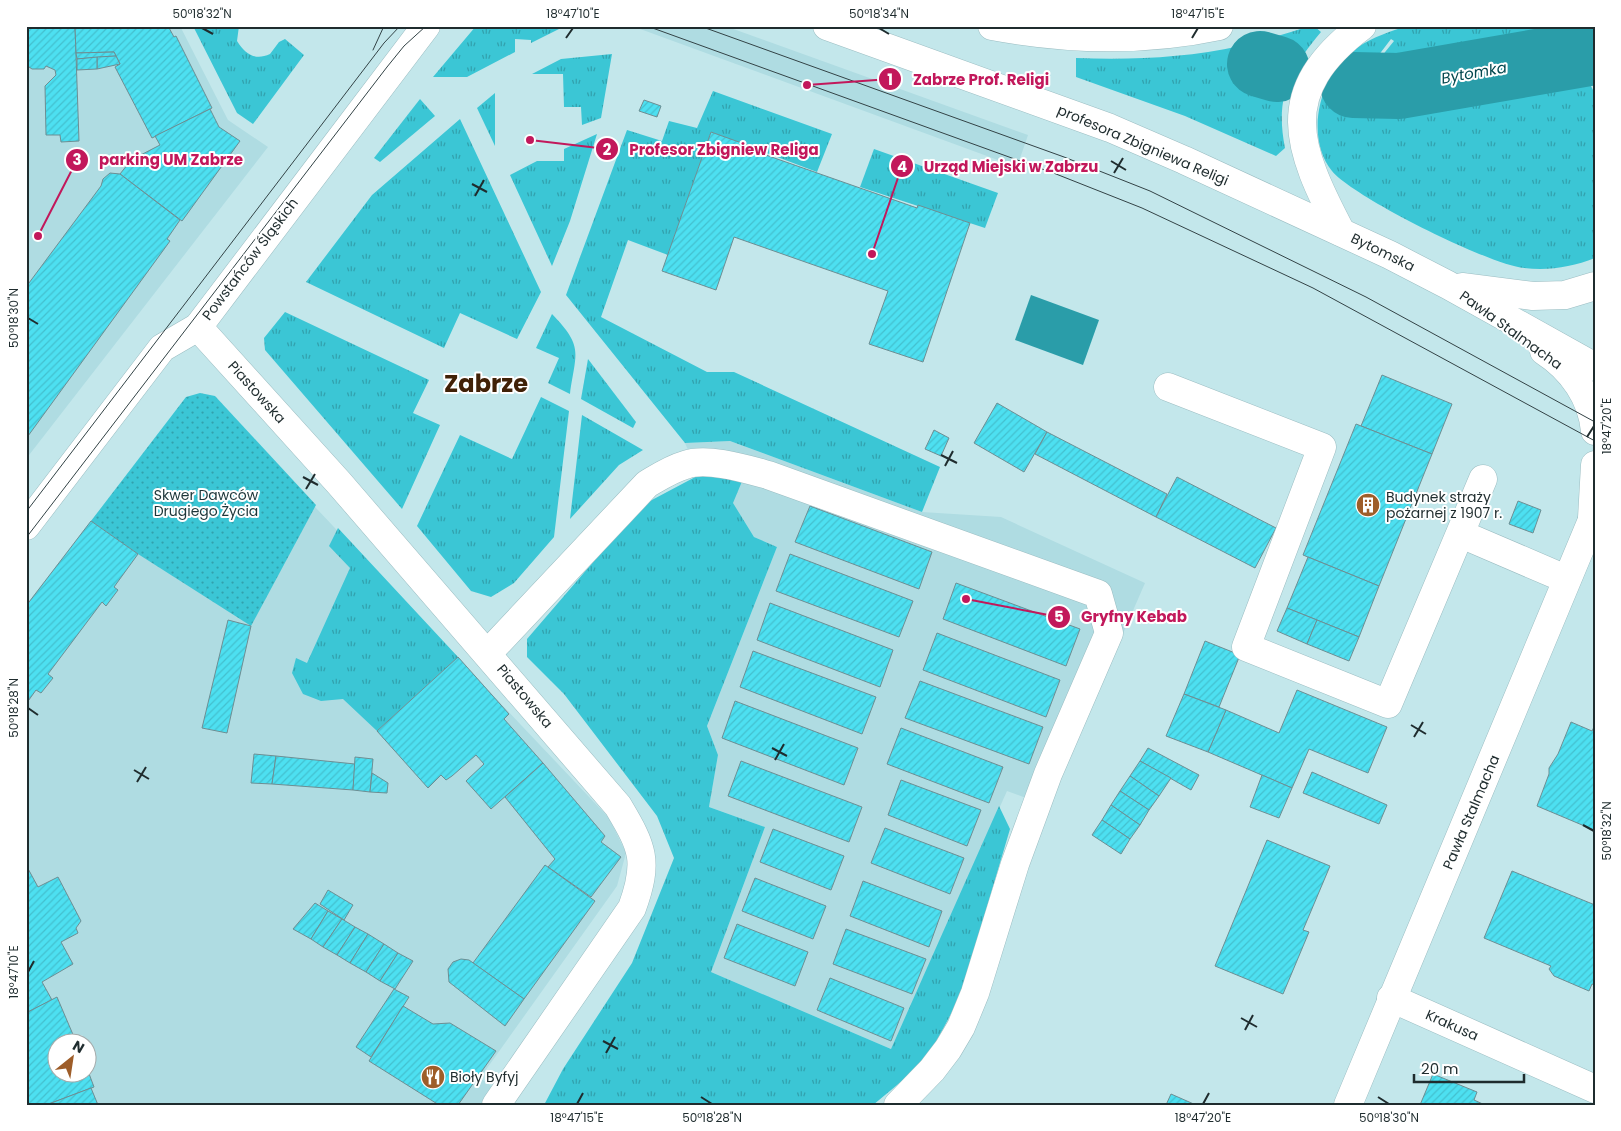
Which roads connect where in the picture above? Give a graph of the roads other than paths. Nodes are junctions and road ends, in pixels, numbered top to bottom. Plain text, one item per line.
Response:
1 (426, 26) edge
2 (827, 26) edge
3 (992, 26) edge
4 (1218, 26) edge
5 (1362, 26) edge
6 (1342, 232) junction
7 (1448, 285) junction
8 (1595, 286) edge
9 (198, 327) junction
10 (1595, 367) edge
11 (1168, 388) dead end
12 (1595, 431) edge
13 (1595, 464) edge
14 (1483, 479) dead end
15 (1594, 516) edge
16 (26, 526) edge
17 (1461, 534) junction
18 (1566, 579) junction
19 (488, 653) junction
20 (1391, 998) junction
21 (1595, 1090) edge
22 (496, 1105) edge
23 (898, 1105) edge
24 (1348, 1105) edge

1 - 9 street, Powstańców Śląskich
2 - 6 street, profesora Zbigniewa Religi
3 - 4 street
5 - 6 street, Bytomska
6 - 7 street, Bytomska
7 - 8 street, Bytomska
7 - 10 street, Bytomska
7 - 12 street, Pawła Stalmacha
9 - 16 street, Powstańców Śląskich
9 - 19 street, Piastowska
11 - 17 street
13 - 15 street, Pawła Stalmacha
14 - 17 street
15 - 18 street, Pawła Stalmacha
17 - 18 street
18 - 20 street, Pawła Stalmacha
19 - 22 street, Piastowska
19 - 23 street
20 - 21 street, Krakusa
20 - 24 street, Pawła Stalmacha

